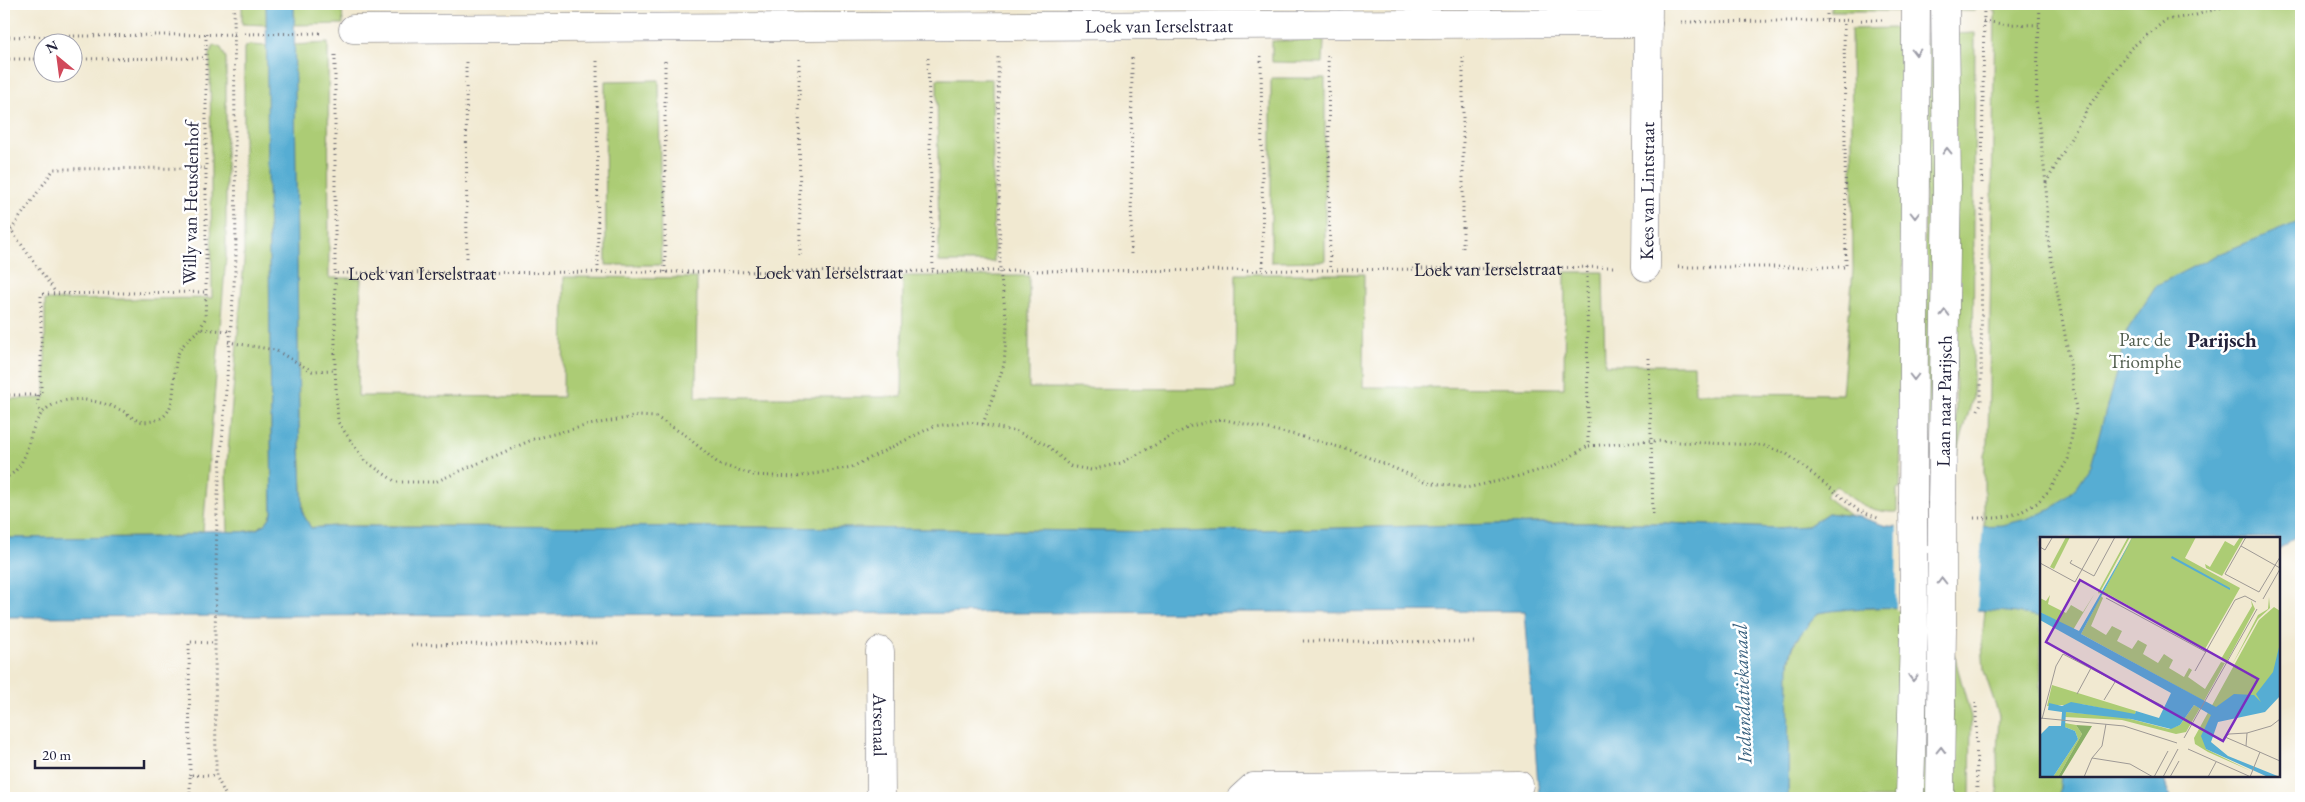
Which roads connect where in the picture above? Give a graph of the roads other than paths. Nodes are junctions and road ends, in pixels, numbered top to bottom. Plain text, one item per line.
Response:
1 (1916, 12) edge
2 (1945, 12) edge
3 (1648, 13) edge
4 (354, 29) dead end
5 (1646, 267) road end
6 (880, 650) dead end
7 (1519, 786) dead end
8 (881, 798) edge
9 (1241, 798) edge
10 (1910, 798) edge
11 (1940, 798) edge

1 -> 10 street, Laan naar Parijsch, bridge
11 -> 2 street, Laan naar Parijsch, bridge
3 - 4 street, Loek van Ierselstraat
3 - 5 street, Kees van Lintstraat
6 - 8 street, Arsenaal
7 - 9 street

